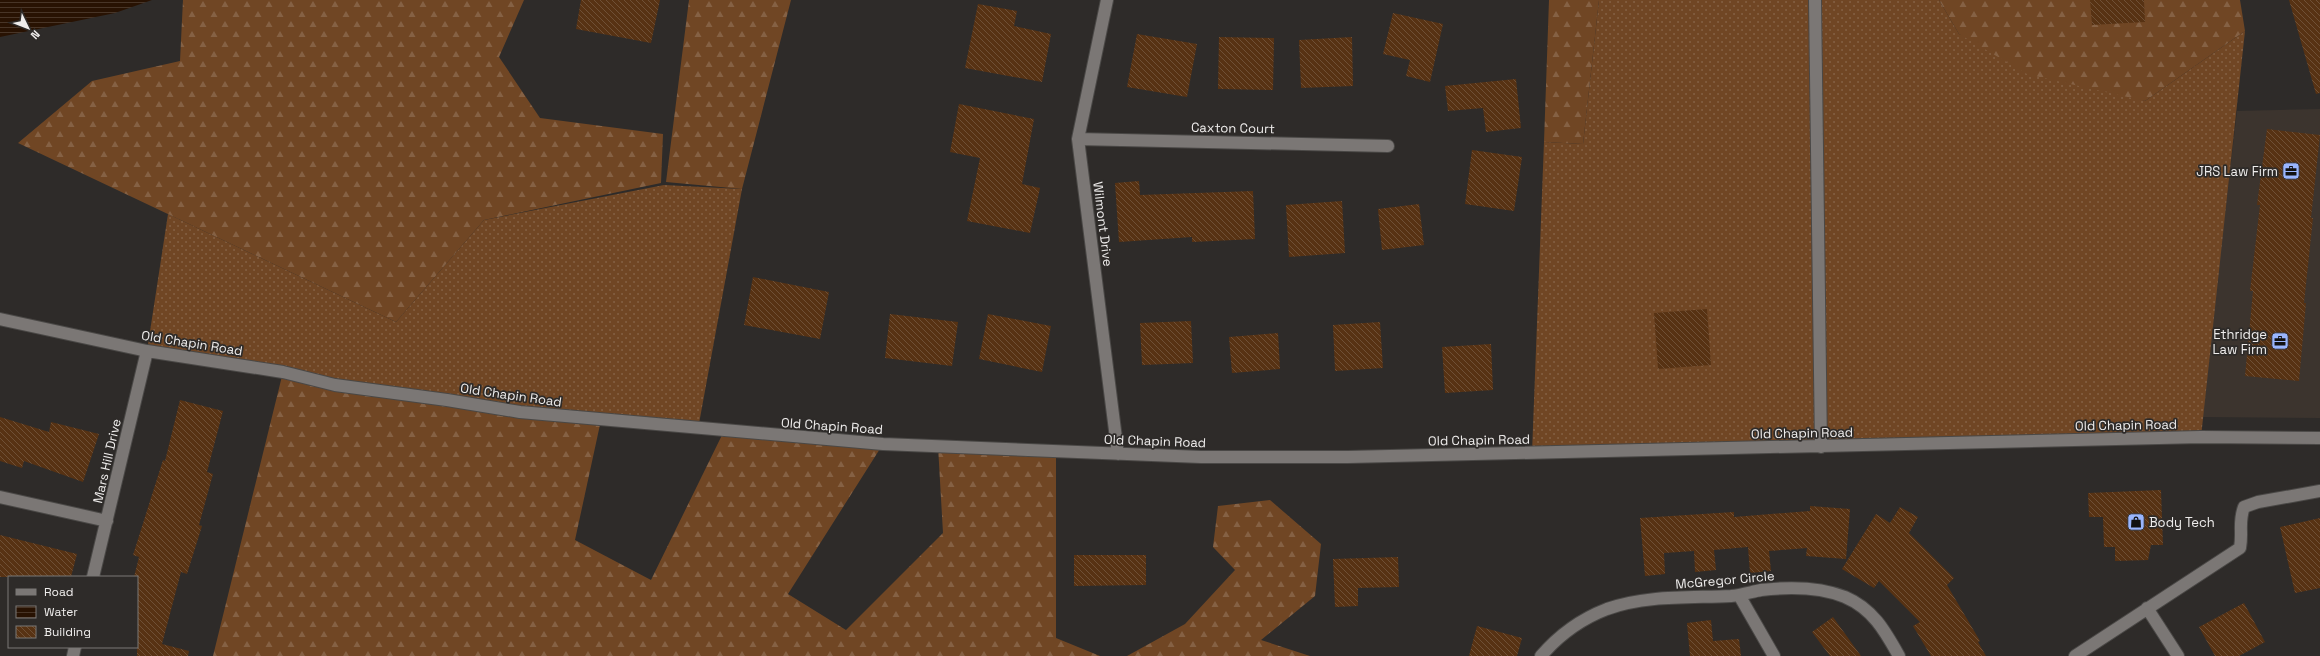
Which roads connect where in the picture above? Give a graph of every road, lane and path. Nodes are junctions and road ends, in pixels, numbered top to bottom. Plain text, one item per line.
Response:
1 (1107, 0) edge
2 (1815, 0) edge
3 (1078, 139) junction
4 (1388, 146) dead end
5 (0, 319) edge
6 (147, 351) junction
7 (2320, 438) edge
8 (1821, 447) junction
9 (1118, 454) junction
10 (2320, 491) edge
11 (0, 497) edge
12 (107, 521) junction
13 (93, 576) edge
14 (1739, 595) junction
15 (2147, 608) junction
16 (1541, 656) edge
17 (1774, 656) edge
18 (1899, 656) edge
19 (2075, 656) edge
20 (2178, 656) edge

1 - 3 street, Wilmont Drive
2 - 8 street
3 - 4 street, Caxton Court
3 - 9 street, Wilmont Drive
5 - 6 street, Old Chapin Road
6 - 9 street, Old Chapin Road
6 - 12 street, Mars Hill Drive
7 - 8 street, Old Chapin Road
8 - 9 street, Old Chapin Road
10 - 15 street
11 - 12 street
12 - 13 street, Mars Hill Drive
14 - 16 street, McGregor Circle
14 - 17 street
14 - 18 street, McGregor Circle
15 - 19 street
15 - 20 street

